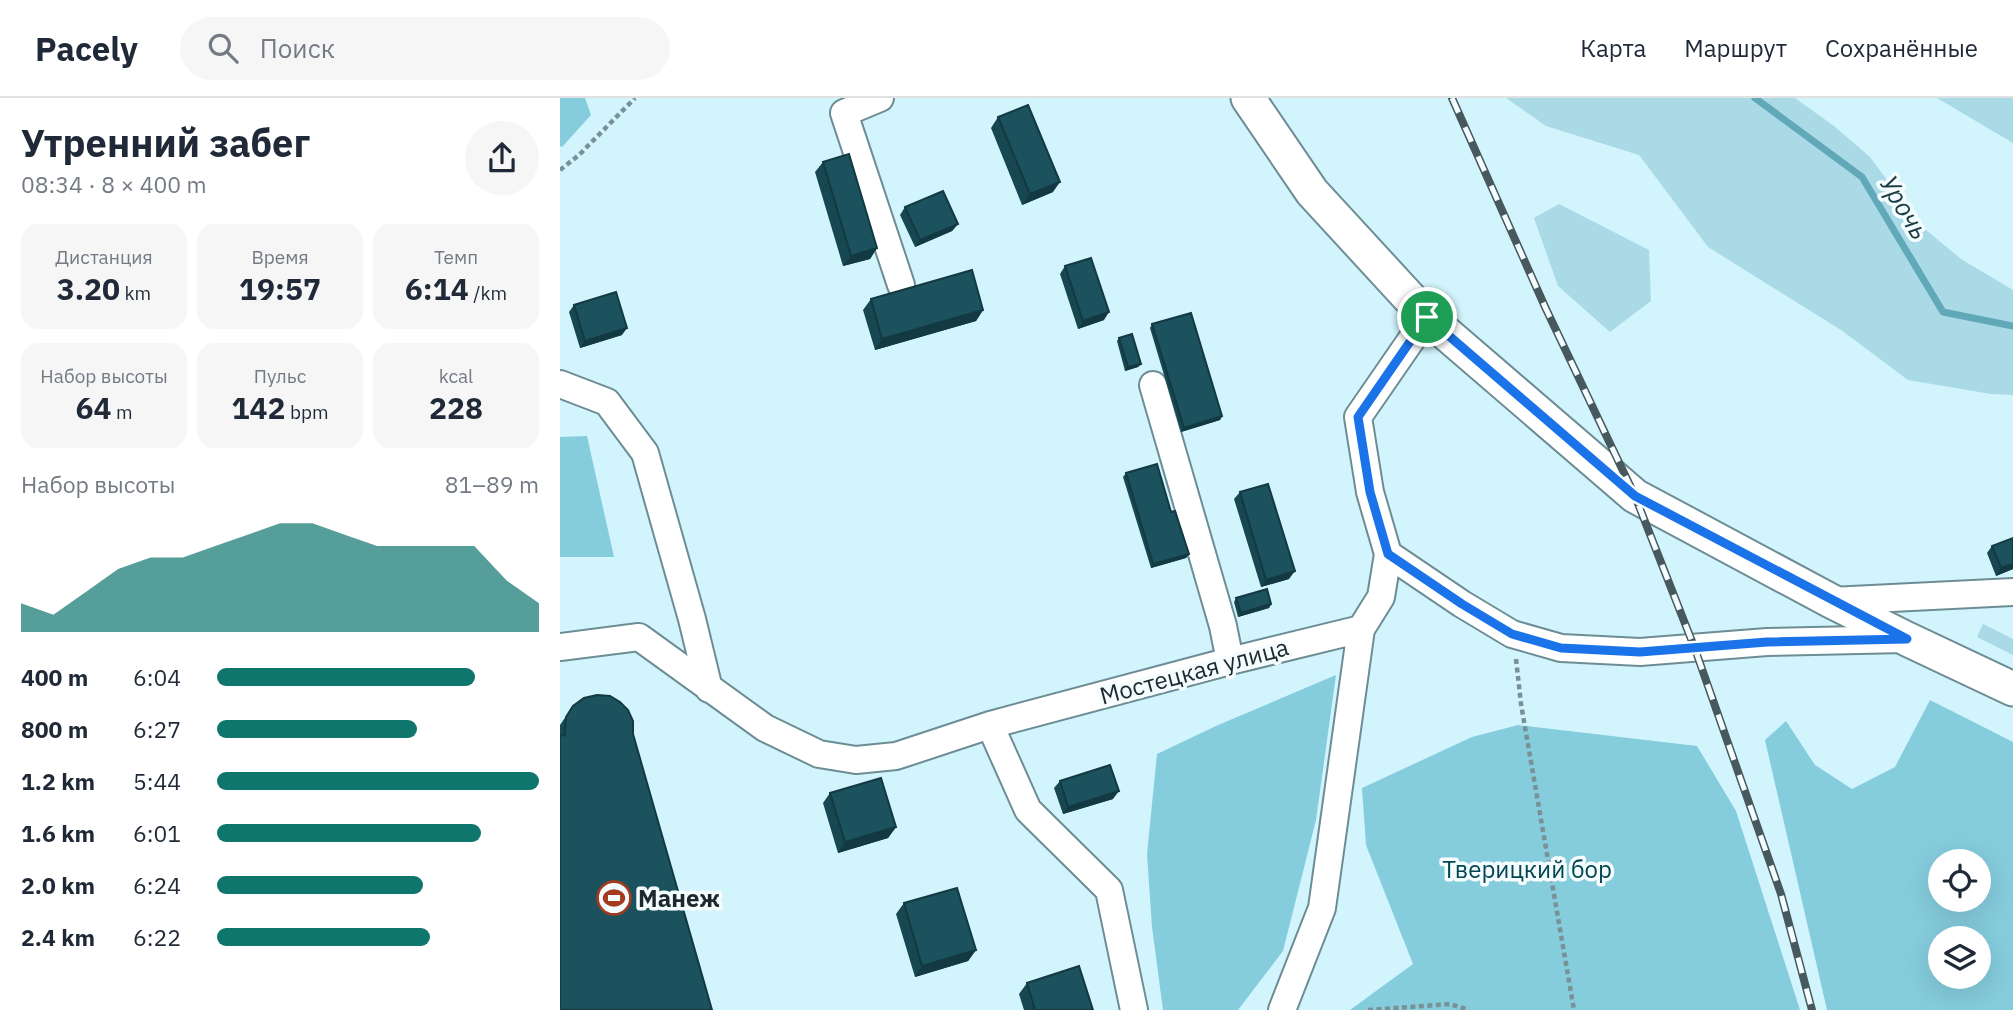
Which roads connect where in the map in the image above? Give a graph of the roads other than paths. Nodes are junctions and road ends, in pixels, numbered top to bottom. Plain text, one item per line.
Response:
1 (880, 98) edge
2 (1248, 98) edge
3 (901, 285) dead end
4 (1427, 317) junction
5 (560, 384) edge
6 (1153, 385) dead end
7 (1388, 554) junction
8 (2013, 593) edge
9 (1831, 601) junction
10 (1361, 629) junction
11 (1907, 639) junction
12 (560, 647) edge
13 (1230, 661) junction
14 (709, 689) junction
15 (2013, 689) edge
16 (990, 725) junction
17 (1134, 1010) edge
18 (1282, 1010) edge

1 - 3 street
2 - 4 main road
4 - 7 street
4 - 9 main road
5 - 14 street
6 - 13 street
7 - 10 street
7 - 11 street
8 - 9 street
9 - 11 main road
10 - 13 street, Мостецкая улица
10 - 18 street
11 - 15 main road
12 - 14 street, Мостецкая улица
13 - 16 street, Мостецкая улица
14 - 16 street, Мостецкая улица
16 - 17 street

